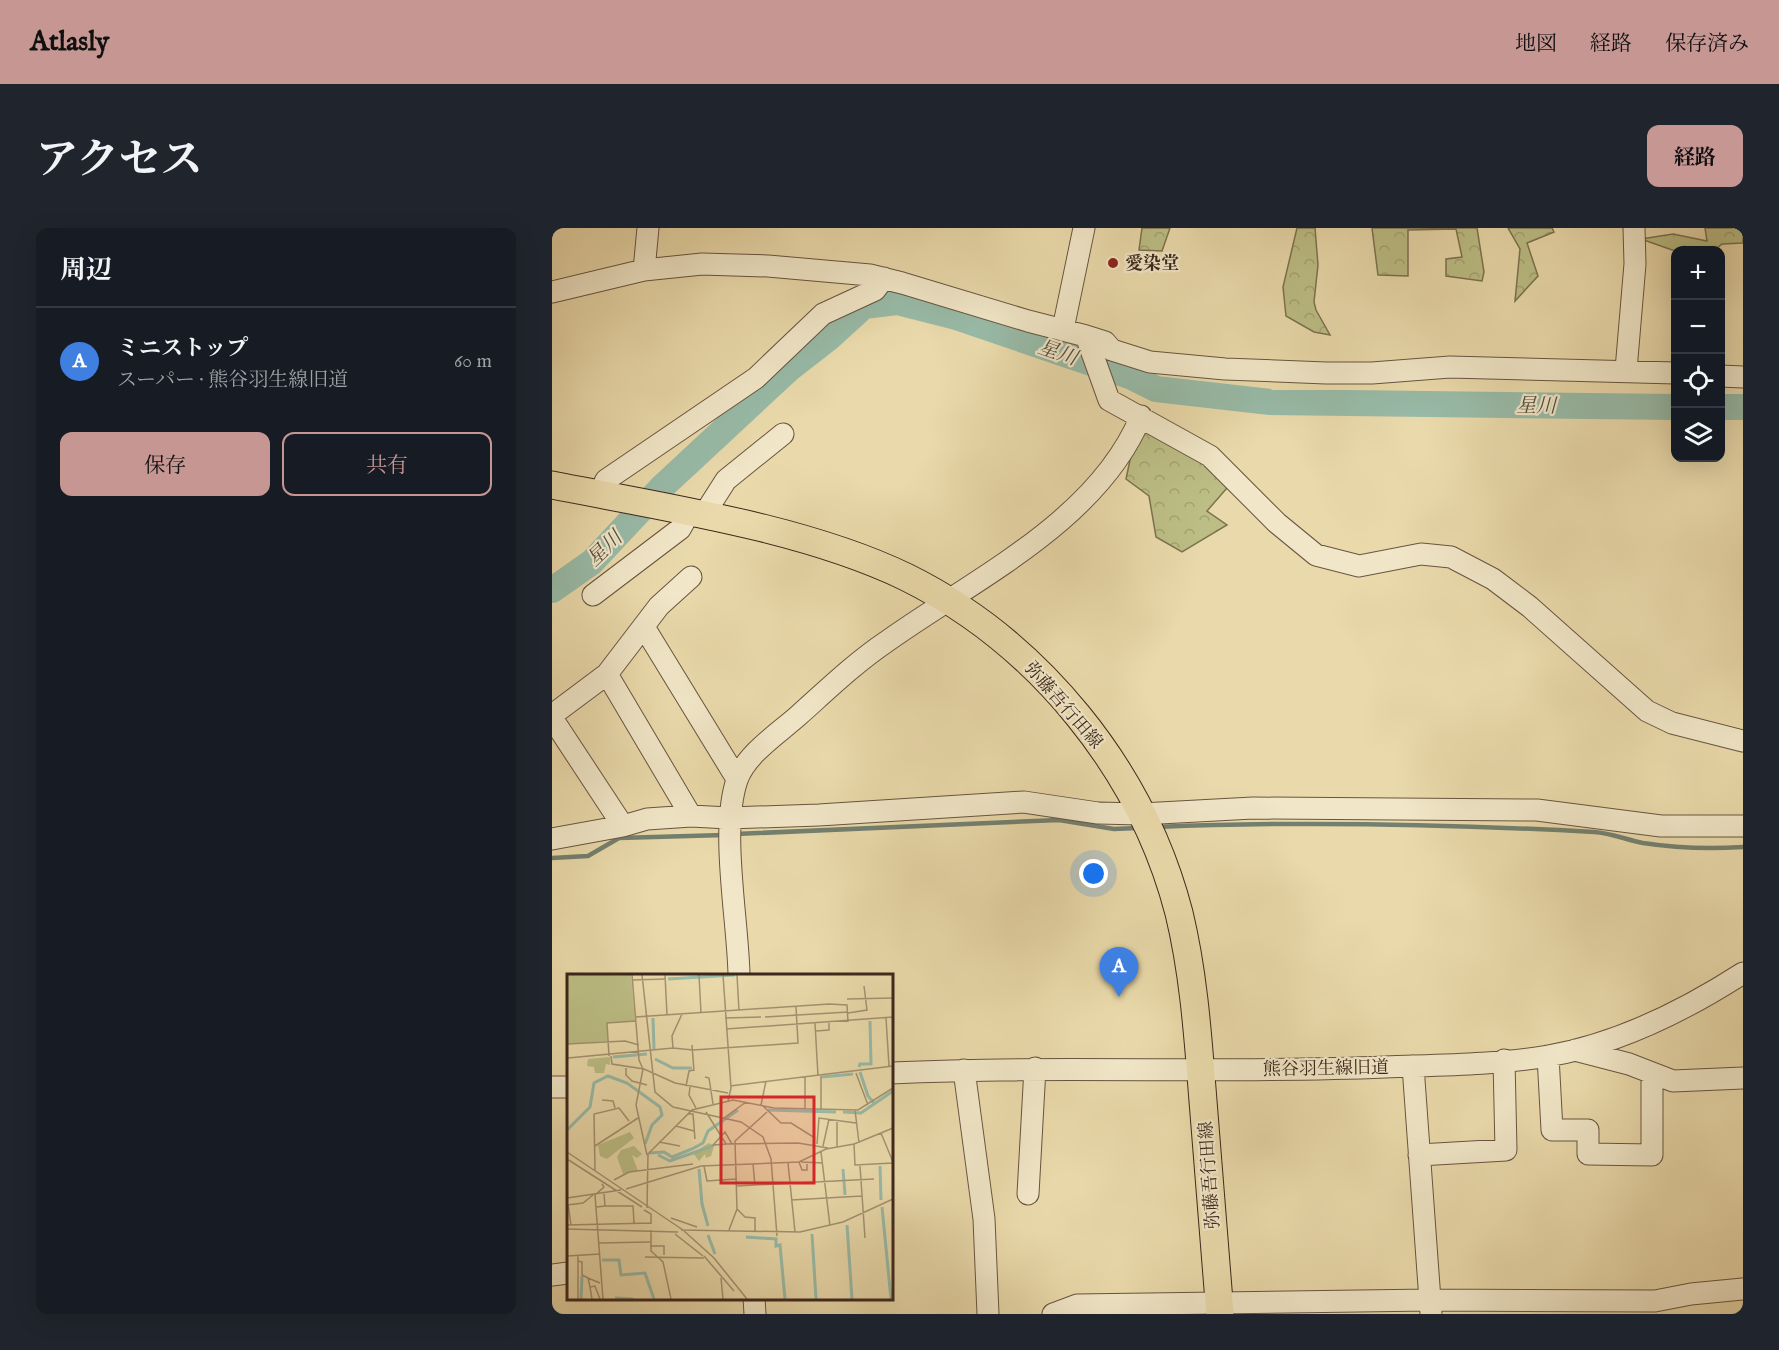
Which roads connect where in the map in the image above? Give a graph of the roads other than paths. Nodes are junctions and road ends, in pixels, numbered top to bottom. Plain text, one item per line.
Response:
1 (648, 228) edge
2 (1084, 228) edge
3 (1634, 228) edge
4 (644, 270) junction
5 (884, 279) junction
6 (552, 292) edge
7 (1063, 330) junction
8 (1087, 336) junction
9 (1626, 370) junction
10 (1671, 373) edge
11 (1725, 376) edge
12 (1743, 377) edge
13 (1141, 416) junction
14 (783, 434) dead end
15 (552, 485) edge
16 (604, 495) junction
17 (690, 513) junction
18 (691, 577) dead end
19 (593, 595) dead end
20 (947, 600) junction
21 (644, 627) junction
22 (607, 674) junction
23 (552, 716) edge
24 (1743, 741) edge
25 (737, 779) junction
26 (1141, 814) junction
27 (691, 816) junction
28 (729, 818) junction
29 (623, 826) junction
30 (1743, 826) edge
31 (554, 836) edge
32 (1743, 973) edge
33 (739, 974) edge
34 (1575, 1050) junction
35 (1548, 1056) junction
36 (1504, 1060) junction
37 (1413, 1066) junction
38 (1035, 1068) junction
39 (964, 1070) junction
40 (1201, 1071) junction
41 (892, 1073) edge
42 (1652, 1073) junction
43 (1743, 1078) edge
44 (1419, 1155) junction
45 (1028, 1194) dead end
46 (567, 1273) edge
47 (552, 1275) edge
48 (1743, 1289) edge
49 (754, 1299) edge
50 (1430, 1307) edge
51 (1219, 1309) edge
52 (755, 1314) edge
53 (988, 1314) edge
54 (1053, 1314) edge

1 - 4 street
2 - 7 street
3 - 9 street
4 - 5 street
4 - 6 street
5 - 7 street
5 - 16 street
7 - 8 street
8 - 9 street
8 - 13 street
9 - 10 street
11 - 12 street
13 - 20 street
13 - 24 street
14 - 17 street
15 - 16 main road, 弥藤吾行田線
16 - 17 main road, 弥藤吾行田線
17 - 19 street
17 - 20 main road, 弥藤吾行田線
18 - 21 street
20 - 25 street
20 - 26 main road, 弥藤吾行田線
21 - 22 street
21 - 25 street
22 - 23 street
22 - 27 street
23 - 29 street
25 - 28 street
26 - 28 street
26 - 30 street
26 - 40 main road, 弥藤吾行田線
27 - 28 street
27 - 29 street
28 - 33 street
29 - 31 street
32 - 34 street, 熊谷羽生線旧道
34 - 35 street, 熊谷羽生線旧道
34 - 42 street
35 - 36 street, 熊谷羽生線旧道
35 - 42 street
36 - 37 street, 熊谷羽生線旧道
36 - 44 street
37 - 40 street, 熊谷羽生線旧道
37 - 44 street
38 - 39 street, 熊谷羽生線旧道
38 - 40 street, 熊谷羽生線旧道
38 - 45 street
39 - 41 street, 熊谷羽生線旧道
39 - 53 street
40 - 51 main road, 弥藤吾行田線
42 - 43 street
44 - 50 street
46 - 47 street
48 - 50 street
49 - 52 street
50 - 51 street
51 - 54 street

